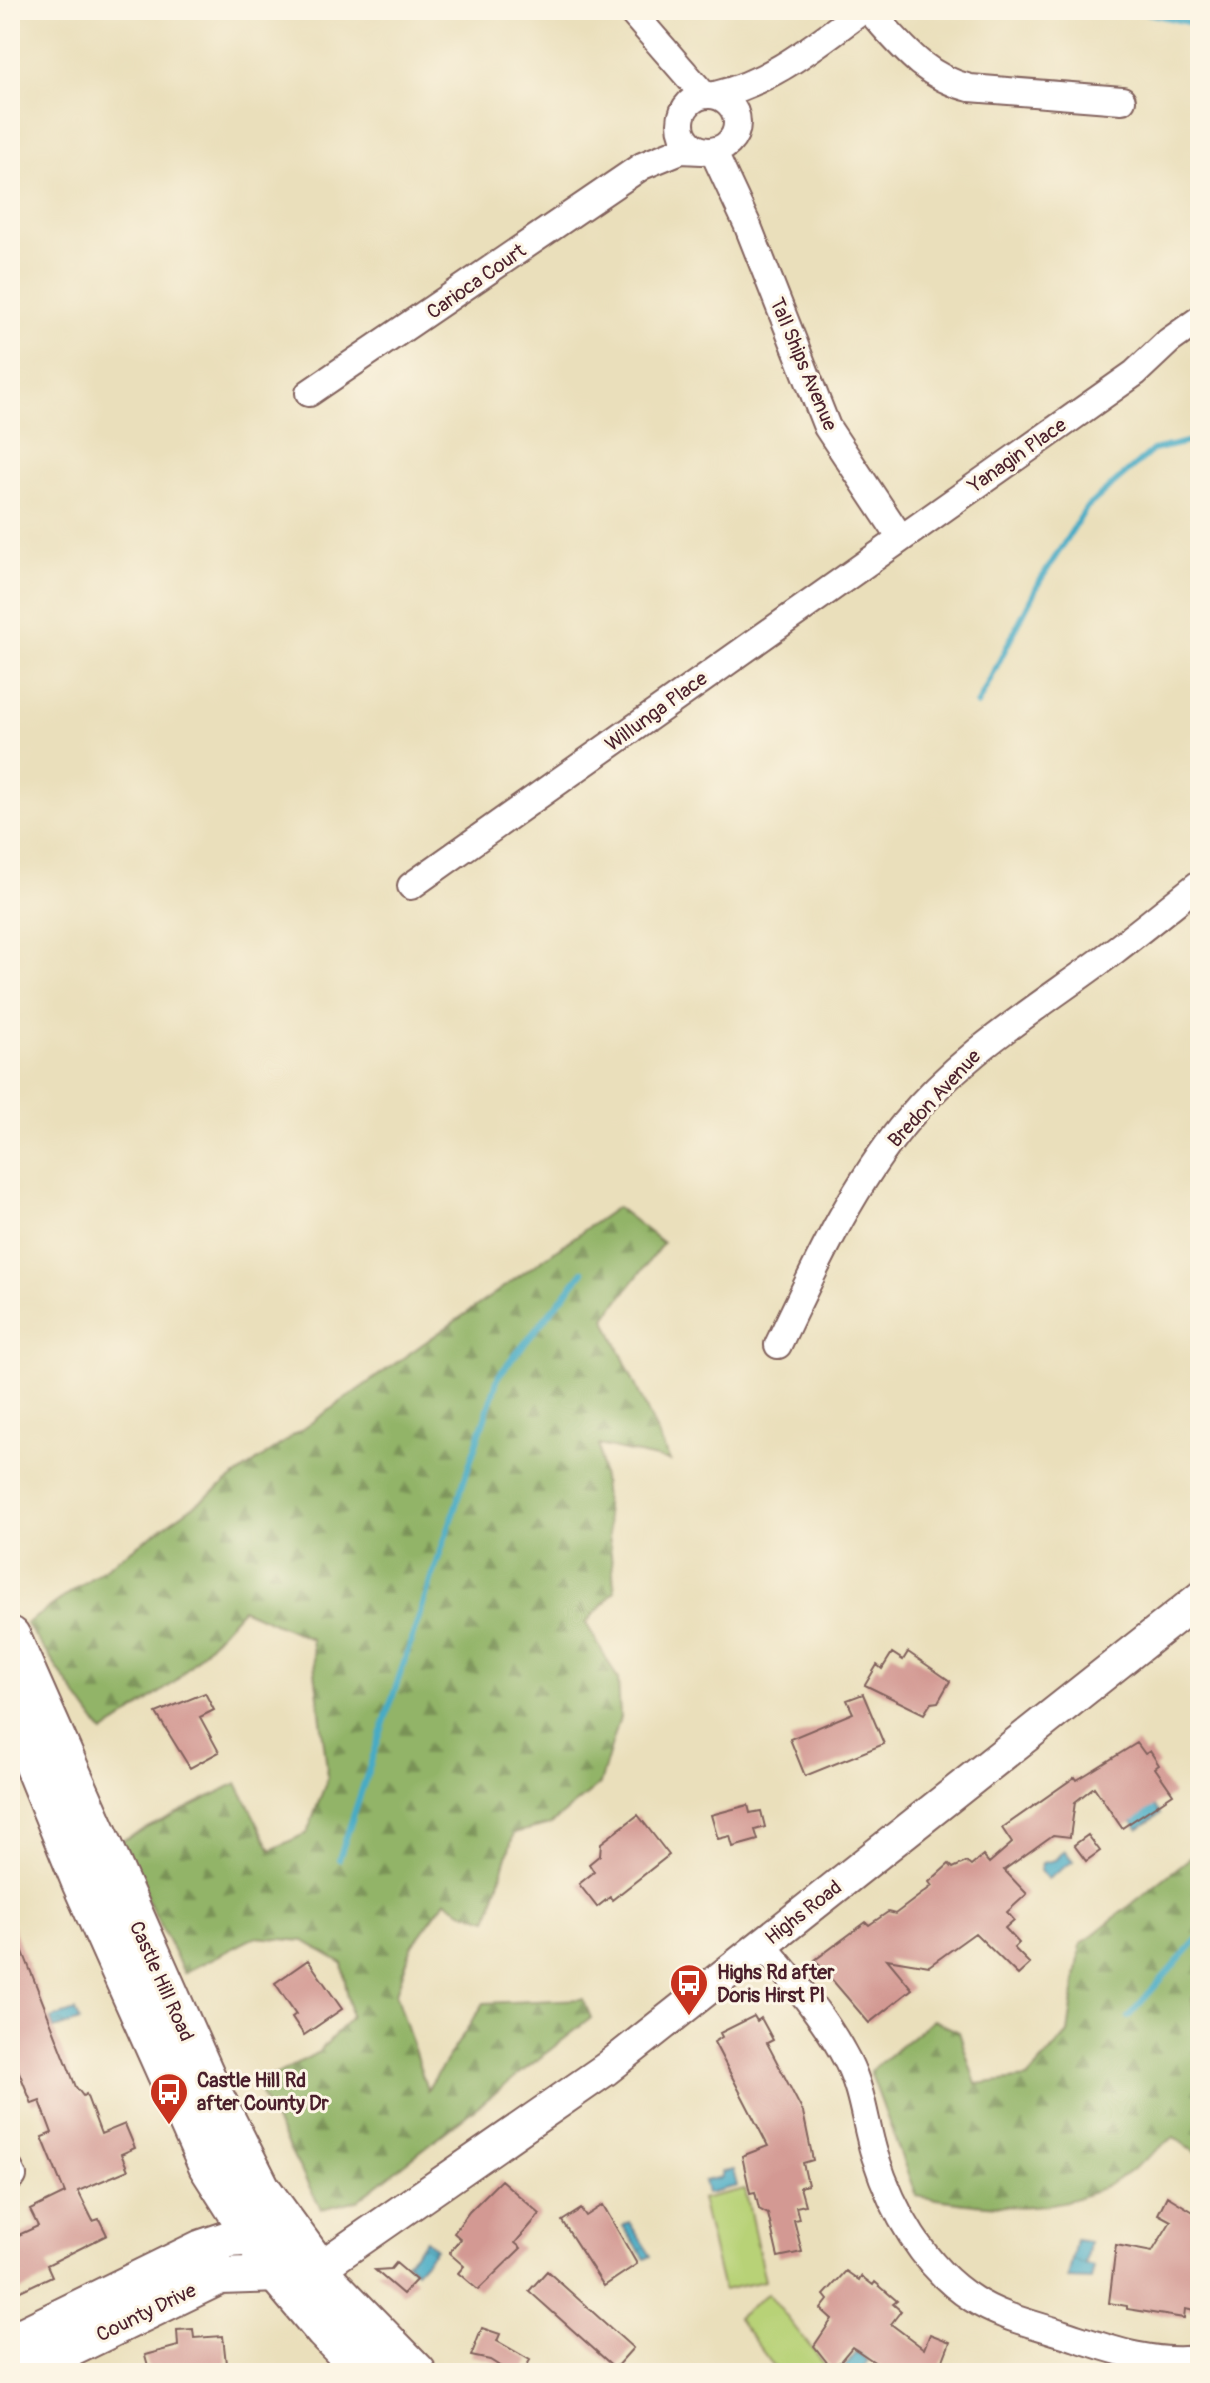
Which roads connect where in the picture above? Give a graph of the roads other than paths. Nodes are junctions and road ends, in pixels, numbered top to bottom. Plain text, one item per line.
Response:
1 (630, 10) edge
2 (863, 10) edge
3 (869, 10) edge
4 (785, 67) junction
5 (1122, 100) dead end
6 (696, 103) junction
7 (721, 140) junction
8 (642, 166) junction
9 (1200, 319) edge
10 (309, 393) dead end
11 (900, 537) junction
12 (1200, 883) edge
13 (411, 886) dead end
14 (778, 1345) dead end
15 (1200, 1598) edge
16 (10, 1637) edge
17 (10, 1705) edge
18 (762, 1944) junction
19 (253, 2237) junction
20 (318, 2269) junction
21 (278, 2274) junction
22 (307, 2310) junction
23 (10, 2342) edge
24 (1200, 2359) edge
25 (20, 2373) edge
26 (367, 2373) edge
27 (416, 2373) edge

1 - 6 street
2 - 4 street
3 - 5 street
4 - 6 street
4 - 7 street
6 - 7 street
6 - 7 street
6 - 8 street, Carioca Court
7 - 8 street, Carioca Court
7 - 11 street, Tall Ships Avenue
8 - 10 street, Carioca Court
9 - 11 street, Yanagin Place
11 - 13 street, Willunga Place
12 - 14 street, Bredon Avenue
15 - 18 street, Highs Road
16 - 20 main road, Castle Hill Road
17 - 19 main road, Castle Hill Road
18 - 20 street, Highs Road
18 - 24 street
19 - 20 main road
19 - 21 main road, Castle Hill Road
19 - 23 main road, County Drive
20 - 21 main road
20 - 22 main road
20 - 27 main road, Castle Hill Road
21 - 22 main road, Castle Hill Road
21 - 25 main road, County Drive
22 - 26 main road, Castle Hill Road

